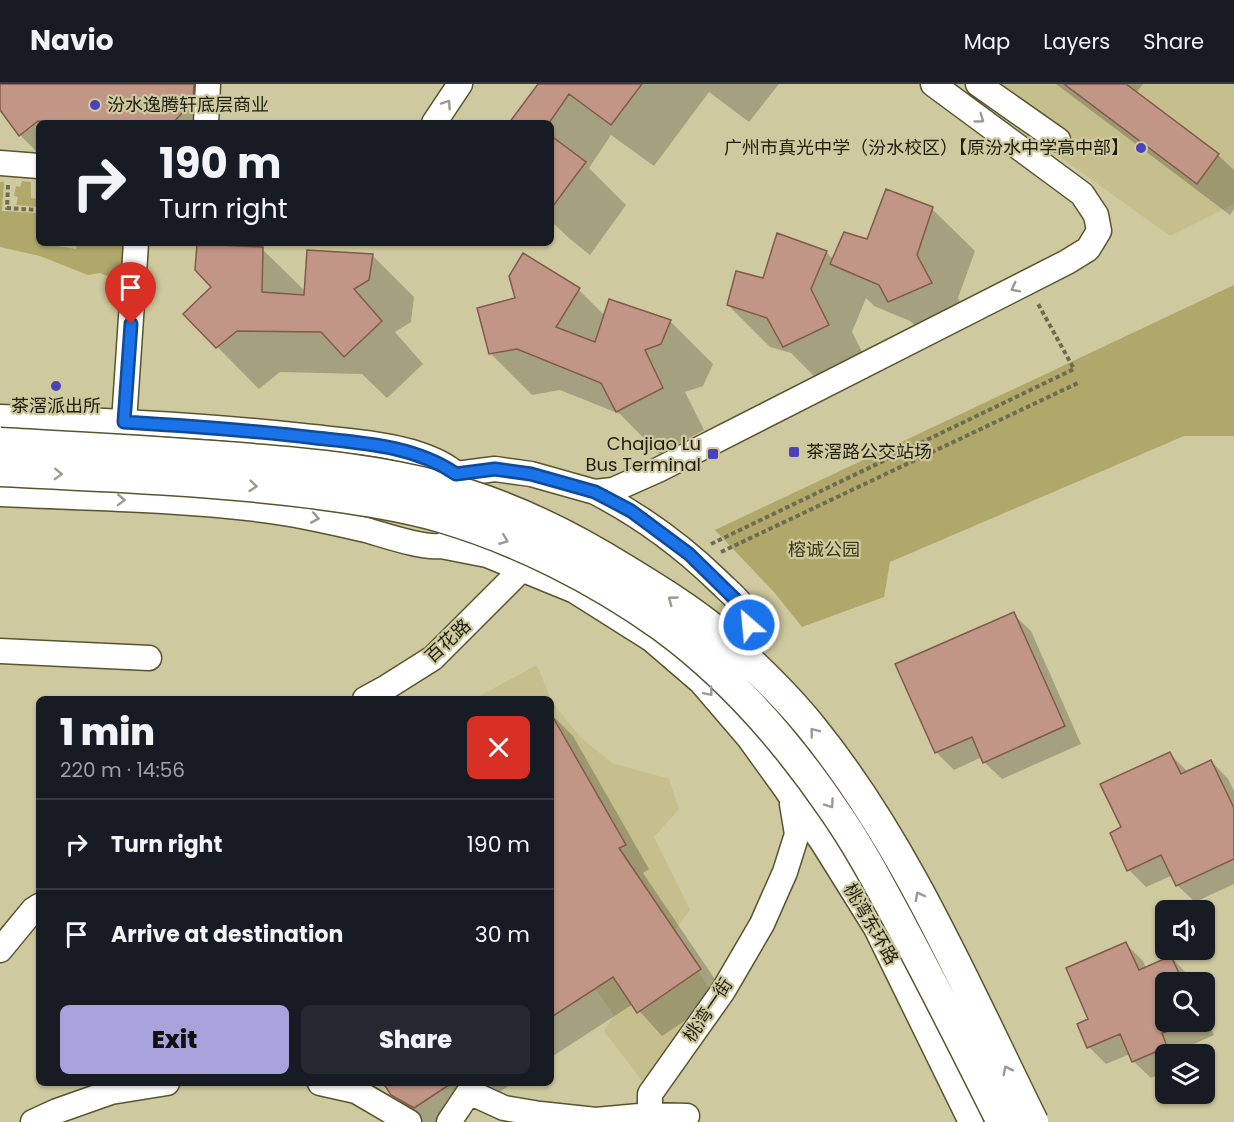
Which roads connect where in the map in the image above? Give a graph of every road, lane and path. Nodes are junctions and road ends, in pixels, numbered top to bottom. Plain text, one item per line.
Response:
1 (208, 84) edge
2 (460, 84) edge
3 (933, 84) edge
4 (978, 84) edge
5 (206, 120) edge
6 (436, 120) edge
7 (1058, 140) dead end
8 (5, 163) edge
9 (36, 166) edge
10 (36, 210) edge
11 (136, 246) edge
12 (1026, 282) junction
13 (1078, 382) dead end
14 (0, 417) edge
15 (124, 422) junction
16 (0, 443) edge
17 (0, 471) edge
18 (456, 474) junction
19 (595, 492) junction
20 (0, 494) edge
21 (723, 538) dead end
22 (441, 546) junction
23 (699, 563) junction
24 (522, 569) junction
25 (729, 592) junction
26 (651, 639) junction
27 (0, 651) edge
28 (149, 658) dead end
29 (370, 696) edge
30 (749, 738) junction
31 (790, 796) junction
32 (36, 908) edge
33 (0, 950) edge
34 (148, 1086) edge
35 (334, 1086) edge
36 (650, 1115) junction
37 (687, 1116) dead end
38 (33, 1122) edge
39 (409, 1122) edge
40 (449, 1122) edge
41 (971, 1122) edge
42 (1002, 1122) edge
43 (1033, 1122) edge

1 - 5 street
6 -> 2 street
3 -> 12 street
4 - 7 street
8 - 9 street
8 - 10 path
11 - 15 street
12 -> 19 street
12 - 21 path
13 - 23 path
14 - 15 street
15 - 18 street
43 -> 16 main road, bridge
17 -> 42 main road, bridge
18 - 19 street
18 - 22 street
19 - 23 street
20 -> 22 street
22 - 24 street
23 - 25 street
24 - 26 street
24 - 29 street, 百花路
25 - 26 street
25 - 30 street
26 -> 30 street, 桃湾东环路
27 - 28 street
30 - 31 street, 桃湾东环路
31 - 36 street, 桃湾一街
31 - 41 street, 桃湾东环路
32 - 33 street
34 - 38 street
35 - 39 street
36 - 37 street
36 - 40 street

